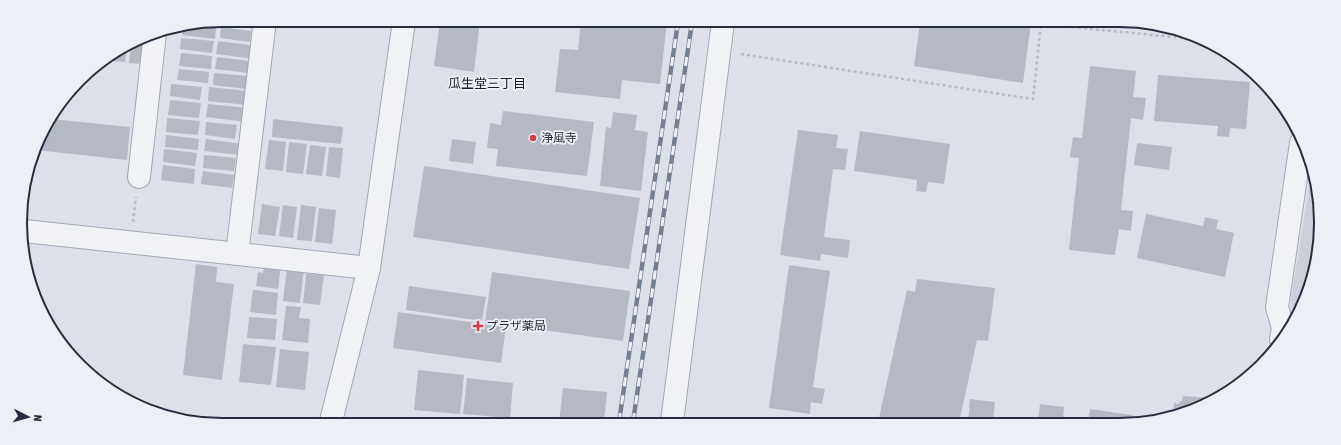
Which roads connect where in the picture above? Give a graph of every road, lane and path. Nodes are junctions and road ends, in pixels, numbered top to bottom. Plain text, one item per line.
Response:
1 (264, 27) edge
2 (403, 27) edge
3 (722, 27) edge
4 (1041, 27) edge
5 (1072, 27) edge
6 (1183, 38) edge
7 (154, 39) edge
8 (740, 54) dead end
9 (1300, 150) edge
10 (139, 177) joint
11 (27, 232) edge
12 (130, 243) junction
13 (237, 254) junction
14 (369, 268) junction
15 (1283, 328) edge
16 (332, 418) edge
17 (673, 418) edge

1 - 13 street
2 - 14 street
3 - 17 street
4 - 8 path
5 - 6 path
7 - 10 street
9 - 15 street
10 - 12 path
11 - 12 street
12 - 13 street
13 - 14 street
14 - 16 street

